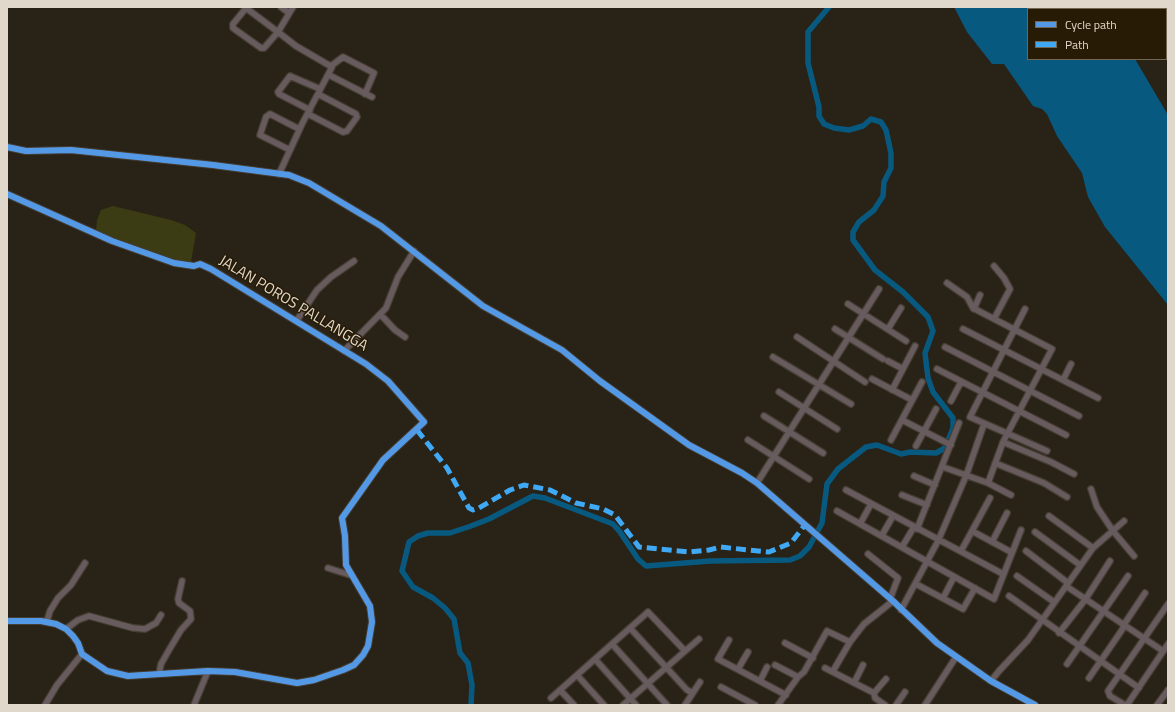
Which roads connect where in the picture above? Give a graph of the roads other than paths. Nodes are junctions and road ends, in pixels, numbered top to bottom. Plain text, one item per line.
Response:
1 (281, 7) edge
2 (293, 7) edge
3 (247, 8) edge
4 (289, 13) junction
5 (278, 32) junction
6 (331, 66) junction
7 (329, 75) junction
8 (319, 92) junction
9 (365, 94) junction
10 (372, 97) dead end
11 (309, 112) junction
12 (299, 129) junction
13 (7, 147) edge
14 (290, 150) junction
15 (279, 174) junction
16 (7, 194) edge
17 (414, 251) junction
18 (354, 261) dead end
19 (994, 266) dead end
20 (946, 283) dead end
21 (879, 289) dead end
22 (980, 295) dead end
23 (848, 304) dead end
24 (901, 308) dead end
25 (974, 309) junction
26 (1025, 309) dead end
27 (863, 314) junction
28 (381, 315) junction
29 (994, 319) junction
30 (297, 320) junction
31 (835, 329) dead end
32 (888, 329) junction
33 (963, 329) dead end
34 (1014, 330) junction
35 (405, 337) dead end
36 (797, 337) dead end
37 (848, 337) junction
38 (906, 341) dead end
39 (915, 346) dead end
40 (945, 347) dead end
41 (1004, 350) junction
42 (344, 351) junction
43 (773, 357) dead end
44 (833, 361) junction
45 (1071, 364) dead end
46 (902, 369) junction
47 (937, 369) dead end
48 (1042, 369) junction
49 (993, 372) junction
50 (872, 379) dead end
51 (1063, 380) junction
52 (865, 382) dead end
53 (922, 382) dead end
54 (961, 382) junction
55 (819, 384) junction
56 (892, 390) junction
57 (1030, 391) junction
58 (778, 392) dead end
59 (982, 392) junction
60 (1098, 398) dead end
61 (912, 400) junction
62 (951, 401) dead end
63 (851, 404) dead end
64 (804, 408) junction
65 (936, 409) dead end
66 (1020, 411) junction
67 (764, 416) dead end
68 (1079, 416) dead end
69 (902, 420) junction
70 (959, 423) dead end
71 (983, 427) junction
72 (837, 429) dead end
73 (924, 431) junction
74 (789, 432) junction
75 (1066, 435) dead end
76 (1006, 438) junction
77 (748, 440) dead end
78 (891, 440) dead end
79 (948, 444) junction
80 (916, 446) dead end
81 (1047, 451) dead end
82 (823, 453) dead end
83 (774, 456) junction
84 (995, 463) junction
85 (943, 467) junction
86 (1074, 474) dead end
87 (914, 476) dead end
88 (966, 476) junction
89 (809, 479) dead end
90 (757, 483) junction
91 (988, 483) junction
92 (935, 485) junction
93 (1091, 489) dead end
94 (846, 490) dead end
95 (1011, 494) dead end
96 (902, 495) dead end
97 (1067, 497) dead end
98 (990, 498) dead end
99 (871, 504) junction
100 (927, 505) junction
101 (837, 511) dead end
102 (1007, 513) dead end
103 (892, 516) junction
104 (1049, 516) dead end
105 (1124, 521) dead end
106 (860, 524) junction
107 (915, 528) junction
108 (1021, 530) dead end
109 (972, 531) junction
110 (1113, 531) junction
111 (1035, 532) dead end
112 (882, 536) junction
113 (938, 541) junction
114 (992, 542) junction
115 (902, 547) junction
116 (1093, 548) junction
117 (960, 551) junction
118 (1026, 551) dead end
119 (1011, 552) junction
120 (868, 554) dead end
121 (1134, 556) dead end
122 (1110, 561) dead end
123 (927, 562) junction
124 (85, 563) dead end
125 (1080, 565) junction
126 (328, 568) dead end
127 (1003, 574) junction
128 (350, 575) junction
129 (1018, 576) dead end
130 (1128, 576) dead end
131 (954, 577) junction
132 (182, 581) dead end
133 (916, 584) junction
134 (1067, 585) junction
135 (975, 588) junction
136 (1145, 593) dead end
137 (1009, 596) dead end
138 (943, 598) junction
139 (891, 600) junction
140 (1085, 600) junction
141 (1054, 602) junction
142 (1168, 604) edge
143 (901, 610) junction
144 (1104, 612) junction
145 (161, 615) dead end
146 (1042, 620) junction
147 (7, 621) edge
148 (47, 621) junction
149 (1123, 626) junction
150 (630, 628) junction
151 (66, 629) junction
152 (1059, 633) junction
153 (1144, 638) junction
154 (698, 639) dead end
155 (729, 640) dead end
156 (850, 642) junction
157 (785, 643) dead end
158 (612, 644) junction
159 (1168, 644) edge
160 (1080, 647) junction
161 (685, 651) junction
162 (1163, 651) junction
163 (748, 652) dead end
164 (82, 654) junction
165 (956, 657) junction
166 (812, 658) junction
167 (595, 659) junction
168 (1100, 662) junction
169 (1067, 664) dead end
170 (775, 665) dead end
171 (863, 665) dead end
172 (666, 667) junction
173 (767, 667) dead end
174 (825, 668) dead end
175 (738, 670) junction
176 (208, 671) junction
177 (833, 672) junction
178 (159, 674) junction
179 (1119, 674) junction
180 (577, 675) junction
181 (798, 677) junction
182 (1089, 678) dead end
183 (886, 679) dead end
184 (760, 681) junction
185 (991, 681) junction
186 (700, 682) dead end
187 (854, 682) junction
188 (648, 684) junction
189 (721, 687) dead end
190 (1139, 688) junction
191 (560, 690) junction
192 (1168, 690) edge
193 (905, 692) dead end
194 (693, 693) junction
195 (874, 693) junction
196 (786, 695) junction
197 (1166, 697) edge
198 (551, 698) dead end
199 (630, 698) junction
200 (45, 705) edge
201 (194, 705) edge
202 (574, 705) edge
203 (604, 705) edge
204 (623, 705) edge
205 (636, 705) edge
206 (667, 705) edge
207 (685, 705) edge
208 (755, 705) edge
209 (778, 705) edge
210 (885, 705) edge
211 (896, 705) edge
212 (925, 705) edge
213 (1035, 705) edge
214 (1126, 705) edge
215 (1157, 705) edge

1 - 4 street
2 - 4 street
3 - 5 street
3 - 5 street
4 - 5 street
5 - 6 street
6 - 7 street
6 - 9 street
7 - 8 street
7 - 9 street
8 - 11 street
8 - 11 street
8 - 11 street
9 - 10 street
11 - 12 street
12 - 14 street
12 - 14 street
13 - 15 street
14 - 15 street
15 - 17 street
16 - 30 street, JALAN POROS PALLANGGA
17 - 28 street
17 - 90 street
18 - 30 street
19 - 29 street
20 - 25 street
21 - 27 street
22 - 25 street
23 - 27 street
24 - 32 street
25 - 29 street
26 - 34 street
27 - 32 street
27 - 37 street
28 - 35 street
28 - 42 street
29 - 34 street
30 - 42 street, JALAN POROS PALLANGGA
31 - 37 street
32 - 38 street
33 - 41 street
34 - 41 street
34 - 48 street
36 - 44 street
37 - 44 street
37 - 46 street
39 - 46 street
40 - 49 street
41 - 48 street
41 - 49 street
42 - 128 street, JALAN POROS PALLANGGA
43 - 55 street
44 - 52 street
44 - 55 street
45 - 51 street
46 - 56 street
47 - 54 street
48 - 51 street
48 - 57 street
49 - 57 street
49 - 59 street
50 - 56 street
51 - 60 street
53 - 61 street
54 - 59 street
54 - 62 street
55 - 63 street
55 - 64 street
56 - 61 street
57 - 66 street
57 - 68 street
58 - 64 street
59 - 66 street
59 - 71 street
61 - 69 street
64 - 72 street
64 - 74 street
65 - 73 street
66 - 75 street
66 - 76 street
67 - 74 street
69 - 73 street
69 - 78 street
70 - 79 street
71 - 76 street
71 - 88 street
73 - 79 street
73 - 80 street
74 - 82 street
74 - 83 street
76 - 81 street
76 - 84 street
76 - 86 street
77 - 83 street
79 - 85 street
83 - 89 street
83 - 90 street
84 - 91 street
84 - 97 street
85 - 88 street
85 - 92 street
87 - 92 street
88 - 91 street
88 - 113 street
90 - 139 street
91 - 95 street
92 - 100 street
93 - 110 street
94 - 99 street
96 - 100 street
98 - 109 street
99 - 103 street
99 - 106 street
100 - 107 street
101 - 106 street
102 - 114 street
103 - 107 street
103 - 112 street
104 - 116 street
105 - 110 street
106 - 112 street
107 - 113 street
107 - 115 street
108 - 119 street
109 - 114 street
109 - 117 street
110 - 116 street
110 - 121 street
111 - 125 street
112 - 115 street
113 - 117 street
113 - 123 street
114 - 119 street
115 - 123 street
116 - 125 street
117 - 127 street
118 - 134 street
119 - 127 street
120 - 139 street
122 - 140 street
123 - 131 street
123 - 133 street
124 - 148 street
125 - 134 street
126 - 128 street
127 - 135 street
128 - 176 street
129 - 141 street
130 - 144 street
131 - 135 street
131 - 138 street
132 - 178 street
133 - 138 street
133 - 143 street
134 - 140 street
134 - 141 street
135 - 138 street
136 - 149 street
137 - 146 street
139 - 143 street
139 - 156 street
140 - 144 street
140 - 152 street
141 - 146 street
142 - 153 street
143 - 165 street
144 - 149 street
144 - 160 street
145 - 151 street
146 - 152 street
146 - 185 street
147 - 148 street
148 - 151 street
149 - 153 street
149 - 168 street
150 - 158 street
150 - 161 street
150 - 172 street
151 - 164 street
152 - 160 street
153 - 162 street
153 - 179 street
154 - 161 street
155 - 175 street
156 - 166 street
156 - 177 street
157 - 166 street
158 - 167 street
158 - 188 street
159 - 162 street
160 - 168 street
160 - 169 street
161 - 172 street
162 - 190 street
163 - 175 street
164 - 178 street
164 - 200 street
165 - 185 street
165 - 212 street
166 - 181 street
167 - 180 street
167 - 199 street
168 - 179 street
168 - 182 street
170 - 181 street
171 - 187 street
172 - 188 street
172 - 194 street
173 - 184 street
174 - 177 street
175 - 184 street
176 - 178 street
176 - 201 street
177 - 187 street
179 - 190 street
179 - 214 street
180 - 191 street
180 - 203 street
181 - 196 street
183 - 195 street
184 - 196 street
185 - 213 street
186 - 194 street
187 - 195 street
188 - 199 street
188 - 206 street
189 - 208 street
190 - 214 street
191 - 198 street
191 - 202 street
192 - 197 street
193 - 211 street
194 - 207 street
195 - 210 street
196 - 209 street
197 - 215 street
199 - 204 street
199 - 205 street

